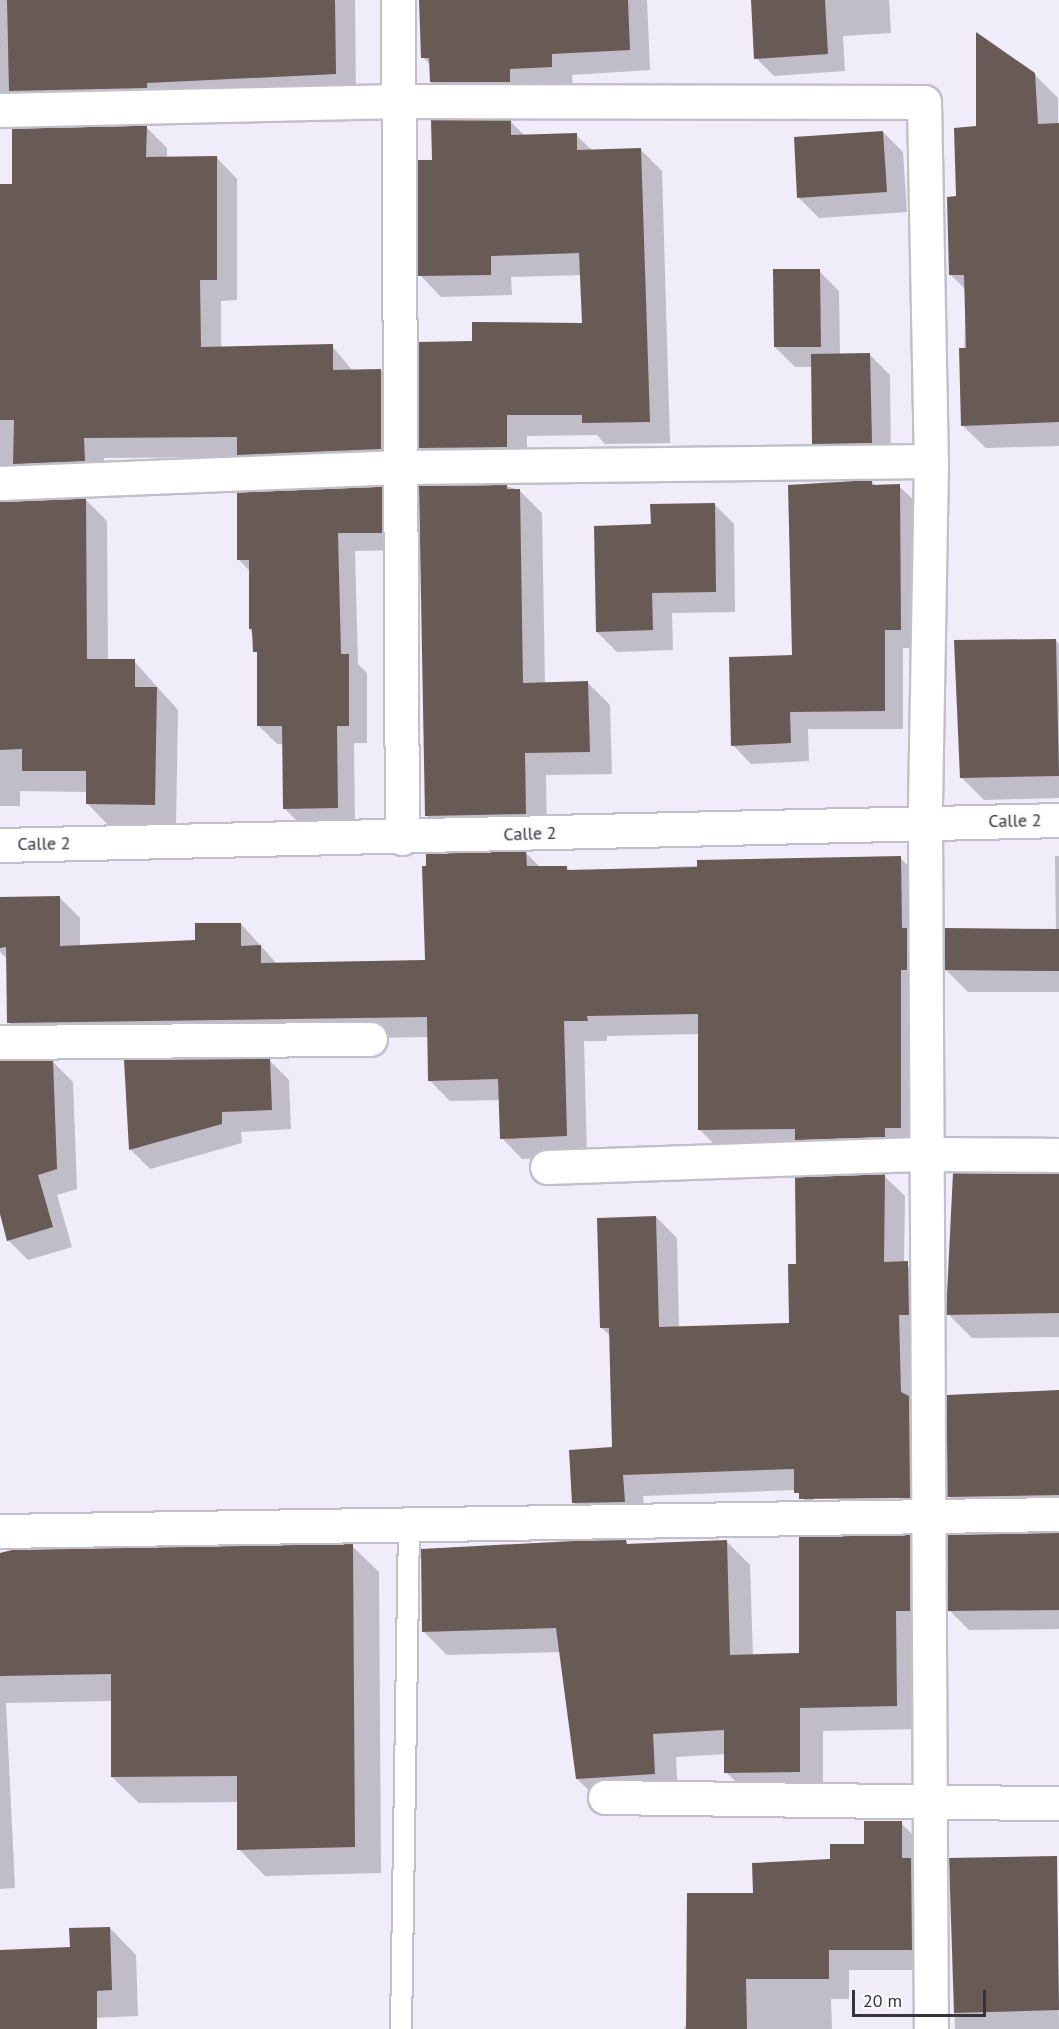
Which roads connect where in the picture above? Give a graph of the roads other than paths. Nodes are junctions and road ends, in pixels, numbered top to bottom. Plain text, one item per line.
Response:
1 (398, 0) edge
2 (398, 101) junction
3 (0, 110) edge
4 (931, 461) junction
5 (400, 467) junction
6 (0, 483) edge
7 (1059, 820) edge
8 (925, 822) junction
9 (402, 837) junction
10 (0, 845) edge
11 (370, 1039) dead end
12 (0, 1042) edge
13 (927, 1154) junction
14 (1059, 1155) edge
15 (547, 1167) dead end
16 (1059, 1514) edge
17 (928, 1516) junction
18 (409, 1524) junction
19 (0, 1531) edge
20 (605, 1797) dead end
21 (929, 1802) junction
22 (1059, 1803) edge
23 (401, 2029) edge
24 (930, 2029) edge

1 - 2 street
2 - 3 street
2 - 4 street
2 - 5 street
4 - 5 street
4 - 8 street
5 - 6 street
5 - 9 street
7 - 8 street, Calle 2
8 - 9 street, Calle 2
8 - 13 street
9 - 10 street, Calle 2
11 - 12 street
13 - 14 street
13 - 15 street
13 - 17 street
16 - 17 street
17 - 18 street
17 - 21 street
18 - 19 street
18 - 23 lane
20 - 21 street
21 - 22 street
21 - 24 street

